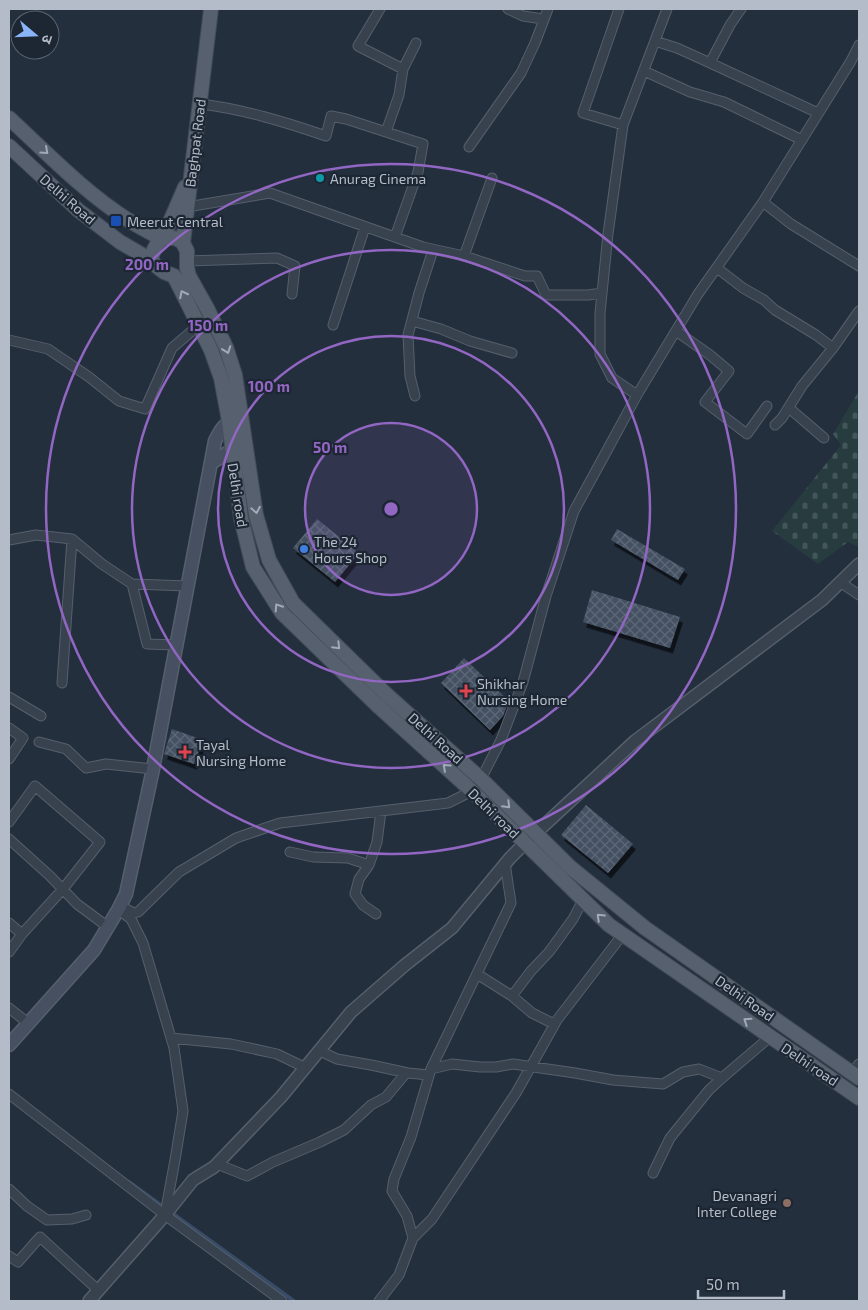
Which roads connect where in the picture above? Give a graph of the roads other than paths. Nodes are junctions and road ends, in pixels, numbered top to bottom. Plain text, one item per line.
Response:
1 (211, 9) edge
2 (380, 9) edge
3 (508, 9) edge
4 (548, 9) edge
5 (619, 9) edge
6 (667, 9) edge
7 (742, 9) edge
8 (543, 20) junction
9 (655, 41) junction
10 (416, 43) dead end
11 (859, 45) edge
12 (708, 62) junction
13 (403, 69) junction
14 (644, 71) junction
15 (200, 104) junction
16 (818, 113) junction
17 (9, 118) edge
18 (623, 125) junction
19 (386, 132) junction
20 (802, 140) junction
21 (9, 146) edge
22 (469, 148) dead end
23 (191, 173) junction
24 (492, 178) dead end
25 (763, 202) junction
26 (187, 206) junction
27 (365, 226) junction
28 (395, 237) junction
29 (163, 238) junction
30 (183, 243) junction
31 (433, 250) junction
32 (464, 256) junction
33 (151, 260) junction
34 (187, 261) junction
35 (859, 266) edge
36 (717, 268) junction
37 (189, 276) joint
38 (602, 293) junction
39 (292, 294) dead end
40 (859, 311) edge
41 (412, 321) junction
42 (199, 325) junction
43 (333, 325) dead end
44 (676, 332) junction
45 (9, 340) edge
46 (833, 348) junction
47 (512, 353) dead end
48 (637, 395) junction
49 (416, 396) dead end
50 (767, 406) dead end
51 (788, 408) junction
52 (235, 421) junction
53 (775, 425) dead end
54 (824, 438) dead end
55 (246, 448) junction
56 (232, 450) junction
57 (211, 463) junction
58 (72, 539) junction
59 (9, 540) edge
60 (859, 564) edge
61 (840, 582) junction
62 (132, 584) junction
63 (188, 586) junction
64 (859, 595) edge
65 (177, 645) junction
66 (62, 683) dead end
67 (9, 697) edge
68 (41, 716) dead end
69 (9, 728) edge
70 (39, 742) dead end
71 (9, 759) edge
72 (154, 770) junction
73 (482, 779) junction
74 (472, 791) junction
75 (380, 811) junction
76 (9, 822) edge
77 (536, 833) junction
78 (9, 839) edge
79 (525, 843) junction
80 (290, 852) dead end
81 (505, 863) junction
82 (369, 865) junction
83 (63, 889) junction
84 (583, 900) junction
85 (119, 908) junction
86 (376, 914) dead end
87 (9, 923) edge
88 (108, 927) junction
89 (22, 934) junction
90 (622, 934) junction
91 (9, 952) edge
92 (477, 974) junction
93 (512, 996) junction
94 (9, 1008) edge
95 (28, 1023) junction
96 (554, 1024) junction
97 (770, 1037) junction
98 (171, 1038) junction
99 (9, 1045) edge
100 (320, 1051) junction
101 (531, 1067) junction
102 (306, 1068) junction
103 (430, 1072) junction
104 (857, 1072) edge
105 (406, 1073) junction
106 (722, 1078) junction
107 (9, 1094) edge
108 (859, 1098) edge
109 (217, 1164) junction
110 (653, 1173) dead end
111 (9, 1189) edge
112 (167, 1211) junction
113 (86, 1215) dead end
114 (47, 1220) junction
115 (40, 1237) junction
116 (413, 1238) junction
117 (9, 1256) edge
118 (98, 1290) junction
119 (89, 1301) edge
120 (282, 1301) edge
121 (379, 1301) edge

1 - 15 main road, Baghpat Road
2 - 13 street
3 - 8 street
4 - 8 street
5 - 18 street
6 - 9 street
7 - 12 street
8 - 22 street
9 - 12 street
9 - 14 street
10 - 13 street
11 - 16 street
12 - 16 street
13 - 19 street
14 - 18 street
14 - 20 street
15 - 19 street
15 - 23 main road, Baghpat Road
16 - 20 street
17 -> 29 main road, Delhi Road
18 - 38 street
19 - 28 street
20 - 25 street
21 - 33 main road, Delhi Road
23 - 26 main road, Baghpat Road
23 - 29 main road
24 - 32 street
25 - 35 street
25 - 36 street
26 - 27 street
26 - 30 main road, Baghpat Road
27 - 28 street
27 - 43 street
28 - 31 street
29 - 30 main road, Delhi Road
29 - 33 main road
30 - 34 main road, Baghpat Road
31 - 32 street
31 - 41 street
32 - 38 street
42 -> 33 main road, Delhi Road
34 - 37 main road, Baghpat Road
34 - 39 street
36 - 44 street
36 - 46 street
37 -> 52 main road, Delhi Road
38 - 48 street
40 - 46 street
41 - 47 street
41 - 49 street
42 - 45 street
42 - 52 main road, Delhi Road
44 - 48 street
44 - 50 street
46 - 51 street
48 - 73 street
51 - 53 street
51 - 54 street
52 - 55 main road, Delhi Road
52 - 56 main road, Delhi road
52 - 57 main road
55 - 56 main road
55 -> 73 main road, Delhi Road
56 - 57 main road
74 -> 56 main road, Delhi road
57 - 63 main road
58 - 59 street
58 - 62 street
58 - 66 street
60 - 61 street
61 - 64 street
61 - 77 street
62 - 63 street
62 - 65 street
63 - 65 main road
65 - 72 main road
67 - 68 street
69 - 71 street
70 - 72 street
72 - 85 main road
73 - 74 street
73 -> 77 main road, Delhi Road
74 - 75 street
74 - 79 main road, Delhi road
75 - 82 street
75 - 85 street
76 - 83 street
77 - 79 street
77 - 104 main road, Delhi Road
78 - 83 street
79 - 81 street
79 - 84 main road, Delhi road
80 - 82 street
81 - 92 street
81 - 100 street
82 - 86 street
83 - 88 street
83 - 89 street
90 -> 84 main road, Delhi road
84 - 93 street
85 - 88 main road
85 - 98 street
87 - 89 street
88 - 95 main road
89 - 91 street
90 - 96 street
97 -> 90 main road, Delhi road
92 - 93 street
92 - 103 street
93 - 96 street
94 - 95 street
95 - 99 main road
96 - 101 street
97 - 106 street
97 - 108 main road, Delhi road
98 - 102 street
98 - 112 street
100 - 102 street
100 - 105 street
101 - 103 street
101 - 106 street
101 - 116 street
102 - 109 street
103 - 105 street
103 - 116 street
105 - 109 street
106 - 110 street
107 - 112 street
109 - 112 street
111 - 114 street
112 - 118 street
112 - 120 street
113 - 114 street
114 - 115 street
115 - 117 street
115 - 118 street
116 - 121 street
118 - 119 street

